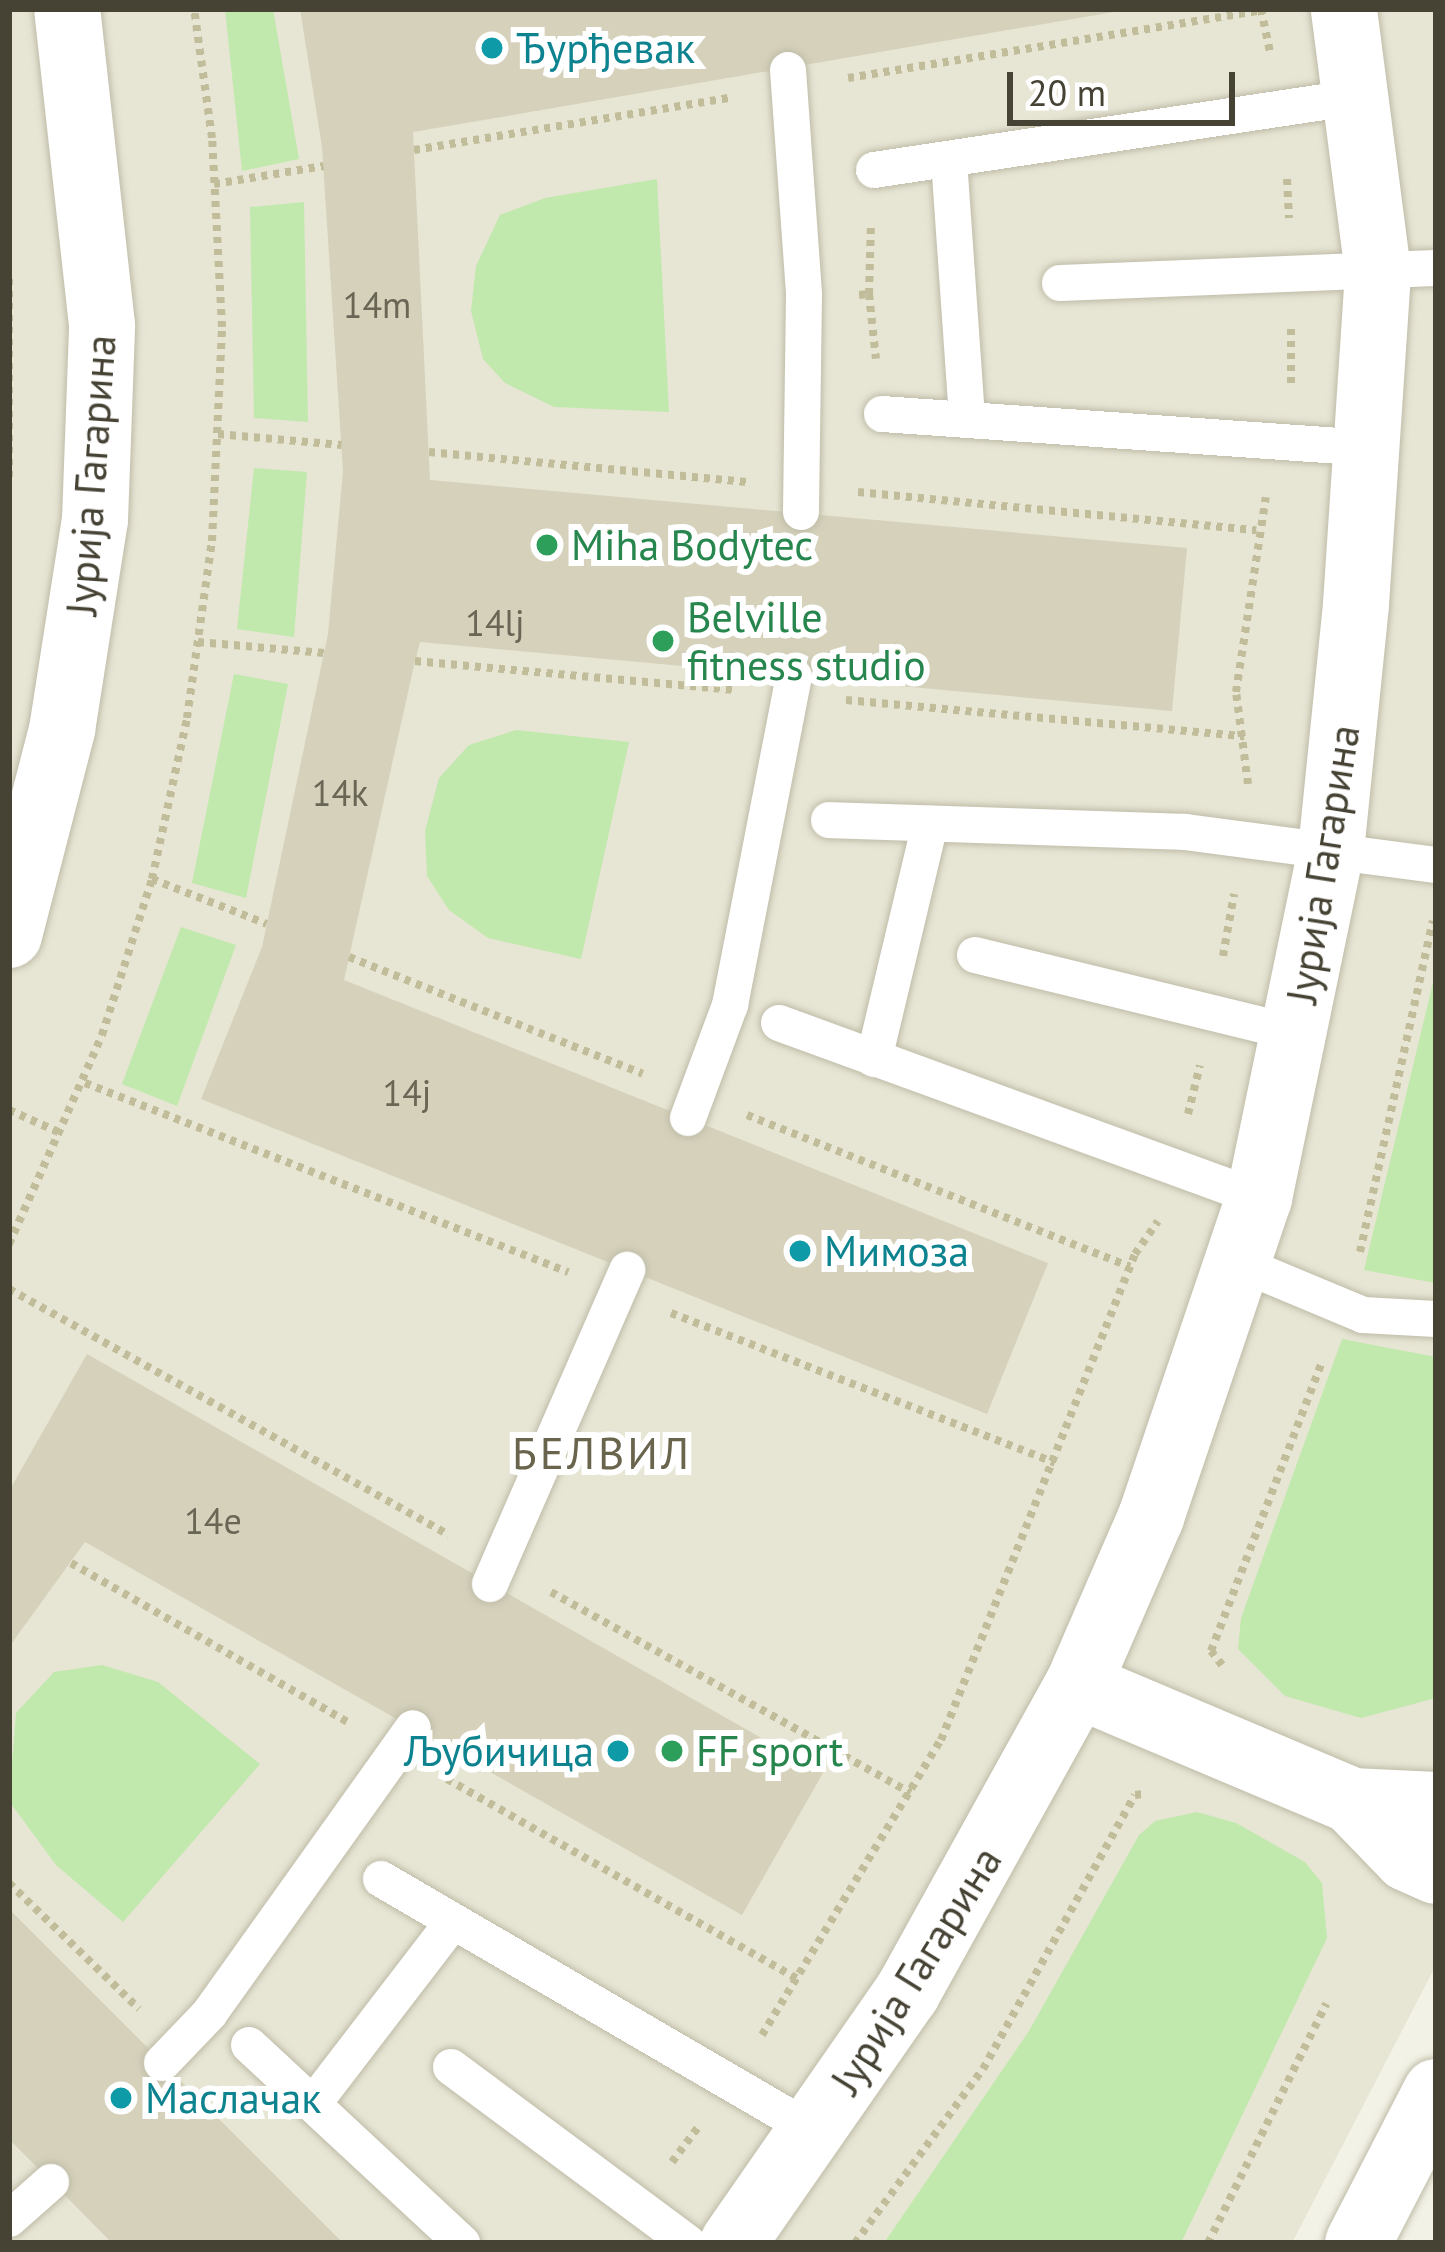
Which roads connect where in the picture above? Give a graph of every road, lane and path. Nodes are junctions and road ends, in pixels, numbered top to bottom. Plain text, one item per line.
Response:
1 (68, 9) edge
2 (194, 9) edge
3 (1261, 9) edge
4 (1344, 9) edge
5 (788, 70) dead end
6 (1357, 97) junction
7 (1284, 112) junction
8 (949, 160) junction
9 (324, 166) dead end
10 (874, 170) dead end
11 (214, 184) junction
12 (1407, 270) edge
13 (1291, 274) junction
14 (9, 279) edge
15 (1060, 283) dead end
16 (882, 414) dead end
17 (967, 419) junction
18 (217, 434) junction
19 (1292, 443) junction
20 (341, 445) dead end
21 (1366, 448) junction
22 (9, 478) edge
23 (801, 512) dead end
24 (198, 641) junction
25 (325, 653) dead end
26 (794, 676) dead end
27 (829, 820) dead end
28 (930, 824) junction
29 (1245, 837) junction
30 (1331, 850) junction
31 (1436, 865) edge
32 (152, 879) junction
33 (1436, 908) edge
34 (267, 925) dead end
35 (9, 935) edge
36 (975, 956) dead end
37 (1212, 1012) junction
38 (779, 1023) dead end
39 (1296, 1034) junction
40 (874, 1059) junction
41 (9, 1110) edge
42 (688, 1118) dead end
43 (63, 1134) junction
44 (1175, 1168) junction
45 (1259, 1198) junction
46 (9, 1243) edge
47 (1241, 1264) junction
48 (627, 1270) dead end
49 (1346, 1299) junction
50 (1435, 1319) edge
51 (490, 1584) dead end
52 (1211, 1651) dead end
53 (1078, 1685) junction
54 (413, 1728) dead end
55 (1135, 1796) dead end
56 (1352, 1801) junction
57 (1436, 1805) edge
58 (1436, 1871) edge
59 (381, 1880) dead end
60 (452, 1923) junction
61 (1326, 2004) dead end
62 (249, 2045) dead end
63 (162, 2063) dead end
64 (452, 2067) dead end
65 (729, 2087) junction
66 (1436, 2092) edge
67 (313, 2104) junction
68 (815, 2132) junction
69 (51, 2182) dead end
70 (638, 2206) junction
71 (9, 2219) edge
72 (462, 2243) edge
73 (688, 2243) edge
74 (733, 2243) edge
75 (855, 2243) edge
76 (1208, 2243) edge
77 (1358, 2243) edge

1 - 35 street, Јурија Гагарина
2 - 11 path
3 - 7 path
4 - 6 street, Јурија Гагарина
5 - 23 lane
6 - 7 lane
6 - 12 street, Јурија Гагарина
7 - 8 lane
7 - 13 path
8 - 10 lane
8 - 17 lane
9 - 11 path
11 - 18 path
12 - 13 lane
12 - 21 street, Јурија Гагарина
13 - 15 lane
13 - 19 path
14 - 22 path
16 - 17 lane
17 - 19 lane
18 - 20 path
18 - 24 path
19 - 21 lane
19 - 29 path
21 - 30 street, Јурија Гагарина
24 - 25 path
24 - 32 path
26 - 42 lane
27 - 28 lane
28 - 29 lane
28 - 40 lane
29 - 30 lane
29 - 37 path
30 - 31 lane
30 - 39 street, Јурија Гагарина
32 - 34 path
32 - 43 path
33 - 49 path
36 - 37 lane
37 - 39 lane
37 - 44 path
38 - 40 lane
39 - 45 street, Јурија Гагарина
40 - 44 lane
41 - 43 path
43 - 46 path
44 - 45 lane
44 - 65 path
45 - 47 street, Јурија Гагарина
47 - 49 lane
47 - 53 street, Јурија Гагарина
48 - 51 lane
49 - 50 lane
49 - 52 path
53 - 56 street
53 - 68 street, Јурија Гагарина
54 - 63 lane
55 - 75 path
56 - 57 street
56 - 58 street
59 - 60 lane
60 - 65 lane
60 - 67 lane
61 - 76 path
62 - 67 lane
64 - 70 lane
65 - 68 lane
65 - 70 path
66 - 77 street
67 - 72 lane
68 - 74 street, Јурија Гагарина
69 - 71 lane
70 - 73 lane

